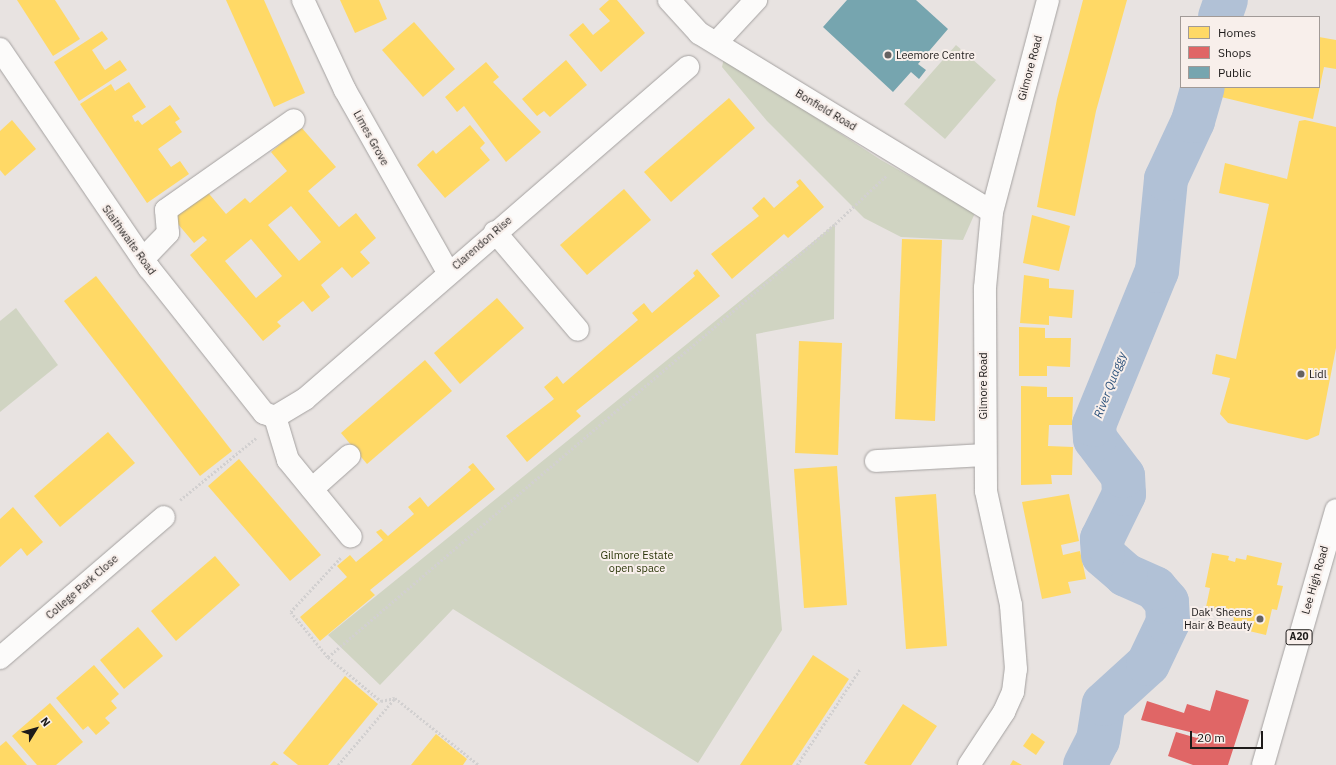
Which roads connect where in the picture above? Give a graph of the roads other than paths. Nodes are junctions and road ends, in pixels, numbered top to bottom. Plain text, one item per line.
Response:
1 (303, 0) edge
2 (668, 0) edge
3 (756, 0) edge
4 (1048, 0) edge
5 (716, 44) junction
6 (2, 55) edge
7 (688, 67) dead end
8 (294, 120) dead end
9 (992, 212) junction
10 (495, 232) junction
11 (142, 259) junction
12 (448, 272) junction
13 (578, 330) dead end
14 (275, 417) junction
15 (983, 455) junction
16 (349, 456) dead end
17 (876, 461) dead end
18 (312, 489) junction
19 (1336, 510) edge
20 (164, 516) road end
21 (351, 537) road end
22 (0, 658) edge
23 (969, 765) edge
24 (1263, 765) edge

1 - 12 main road, Limes Grove
2 - 5 main road, Bonfield Road
3 - 5 main road
4 - 9 main road, Gilmore Road
5 - 9 main road, Bonfield Road
6 - 11 main road, Slaithwaite Road
7 - 10 main road, Clarendon Rise
8 - 11 main road
9 - 15 main road, Gilmore Road
10 - 12 main road, Clarendon Rise
10 - 13 main road
11 - 14 main road, Slaithwaite Road
12 - 14 main road, Clarendon Rise
14 - 18 main road
15 - 17 main road
15 - 23 main road, Gilmore Road
16 - 18 main road
18 - 21 main road
19 - 24 main road, Lee High Road / A20
20 - 22 main road, College Park Close

